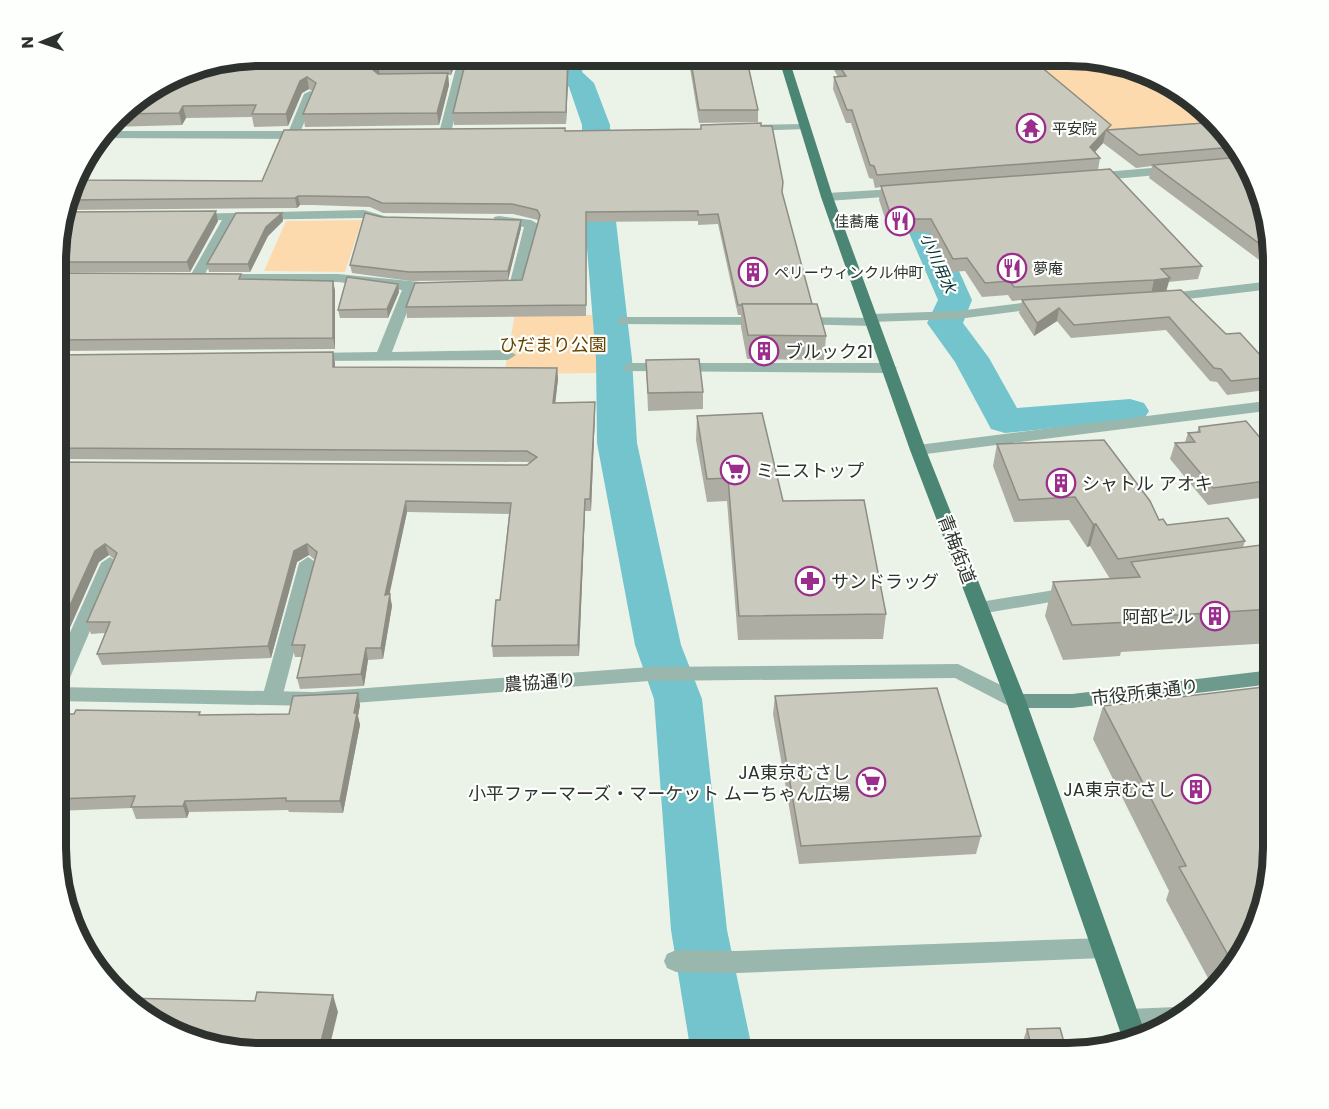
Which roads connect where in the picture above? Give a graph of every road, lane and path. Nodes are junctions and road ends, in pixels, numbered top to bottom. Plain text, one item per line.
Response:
1 (460, 66) edge
2 (786, 66) edge
3 (310, 94) edge
4 (803, 127) junction
5 (740, 128) edge
6 (445, 133) edge
7 (112, 135) edge
8 (292, 135) junction
9 (314, 135) edge
10 (1191, 169) edge
11 (1074, 179) edge
12 (900, 193) edge
13 (828, 197) junction
14 (182, 216) edge
15 (230, 217) junction
16 (406, 219) edge
17 (489, 220) edge
18 (481, 286) edge
19 (1263, 286) edge
20 (410, 287) junction
21 (446, 287) edge
22 (1151, 300) edge
23 (1056, 304) edge
24 (872, 320) junction
25 (624, 321) dead end
26 (508, 355) dead end
27 (301, 358) edge
28 (382, 358) junction
29 (630, 368) dead end
30 (889, 368) junction
31 (1263, 406) edge
32 (918, 450) junction
33 (110, 563) edge
34 (308, 563) dead end
35 (1095, 590) edge
36 (980, 608) junction
37 (66, 664) edge
38 (1263, 678) edge
39 (66, 694) edge
40 (272, 698) junction
41 (1016, 701) junction
42 (1103, 948) junction
43 (676, 961) dead end
44 (1147, 1026) edge
45 (1132, 1030) edge

1 - 6 street
2 - 4 main road, 青梅街道
3 - 8 street
4 - 5 street
4 - 13 main road, 青梅街道
7 - 8 street
8 - 9 street
10 - 11 street
12 - 13 street
13 - 24 main road, 青梅街道
14 - 15 street
15 - 16 street
15 - 20 street
17 - 18 street
19 - 22 street
20 - 21 street
20 - 28 street
23 - 24 street
24 - 25 street
24 - 30 main road, 青梅街道
26 - 28 street
27 - 28 street
29 - 30 street
30 - 32 main road, 青梅街道
31 - 32 street
32 - 36 main road, 青梅街道
33 - 37 street
34 - 40 street
35 - 36 street
36 - 41 main road, 青梅街道
38 - 41 street, 市役所東通り
39 - 40 street, 農協通り
40 - 41 street, 農協通り
41 - 42 main road, 青梅街道
42 - 43 street
42 - 45 main road, 青梅街道
44 - 45 street

